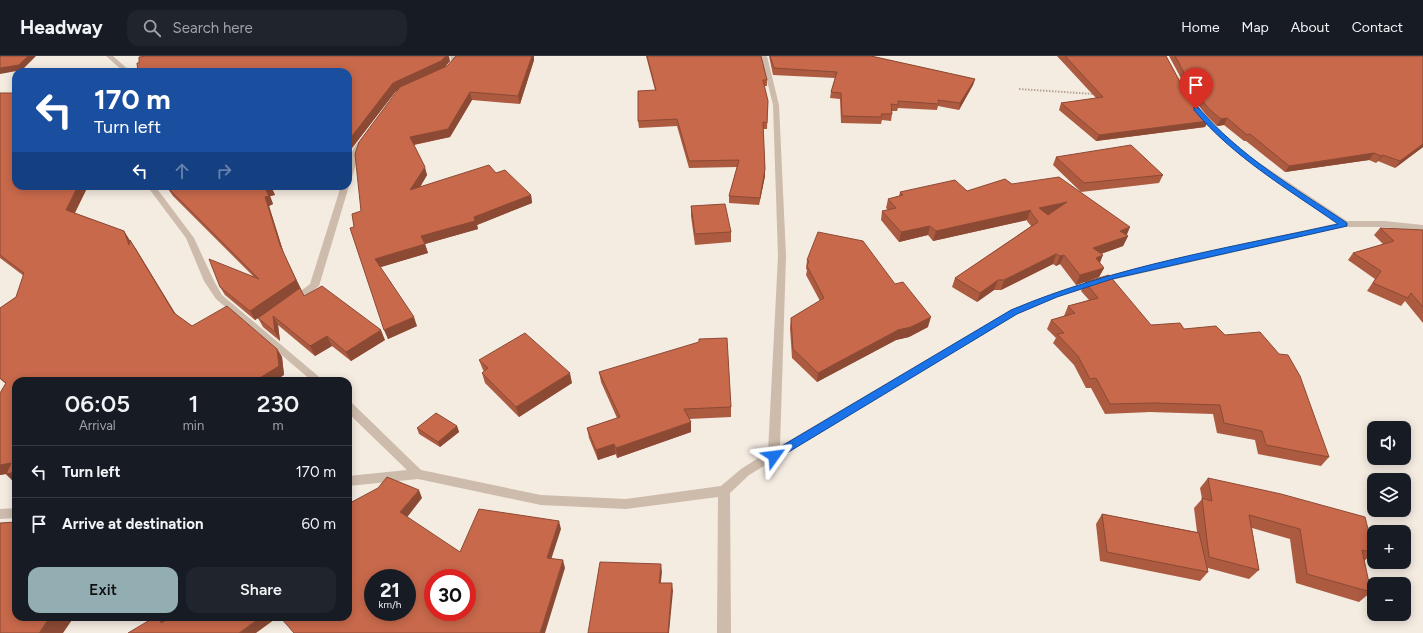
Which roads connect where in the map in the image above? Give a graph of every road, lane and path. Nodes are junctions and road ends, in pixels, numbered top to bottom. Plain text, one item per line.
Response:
1 (109, 56) edge
2 (453, 56) edge
3 (764, 56) edge
4 (123, 68) edge
5 (440, 74) edge
6 (1019, 89) dead end
7 (1097, 94) edge
8 (1193, 105) edge
9 (366, 137) edge
10 (352, 165) edge
11 (154, 190) edge
12 (344, 190) edge
13 (1345, 224) junction
14 (1423, 228) edge
15 (288, 304) edge
16 (315, 377) edge
17 (352, 410) edge
18 (774, 456) junction
19 (418, 474) junction
20 (352, 481) edge
21 (724, 491) junction
22 (12, 513) edge
23 (0, 514) edge
24 (724, 633) edge

1 - 4 street
2 - 5 street
3 - 18 street
6 - 7 path
8 - 13 street
9 - 10 street
11 - 16 street
12 - 15 street
13 - 14 street
13 - 18 street
17 - 19 street
18 - 21 street
19 - 20 street
19 - 21 street
21 - 24 street
22 - 23 street

